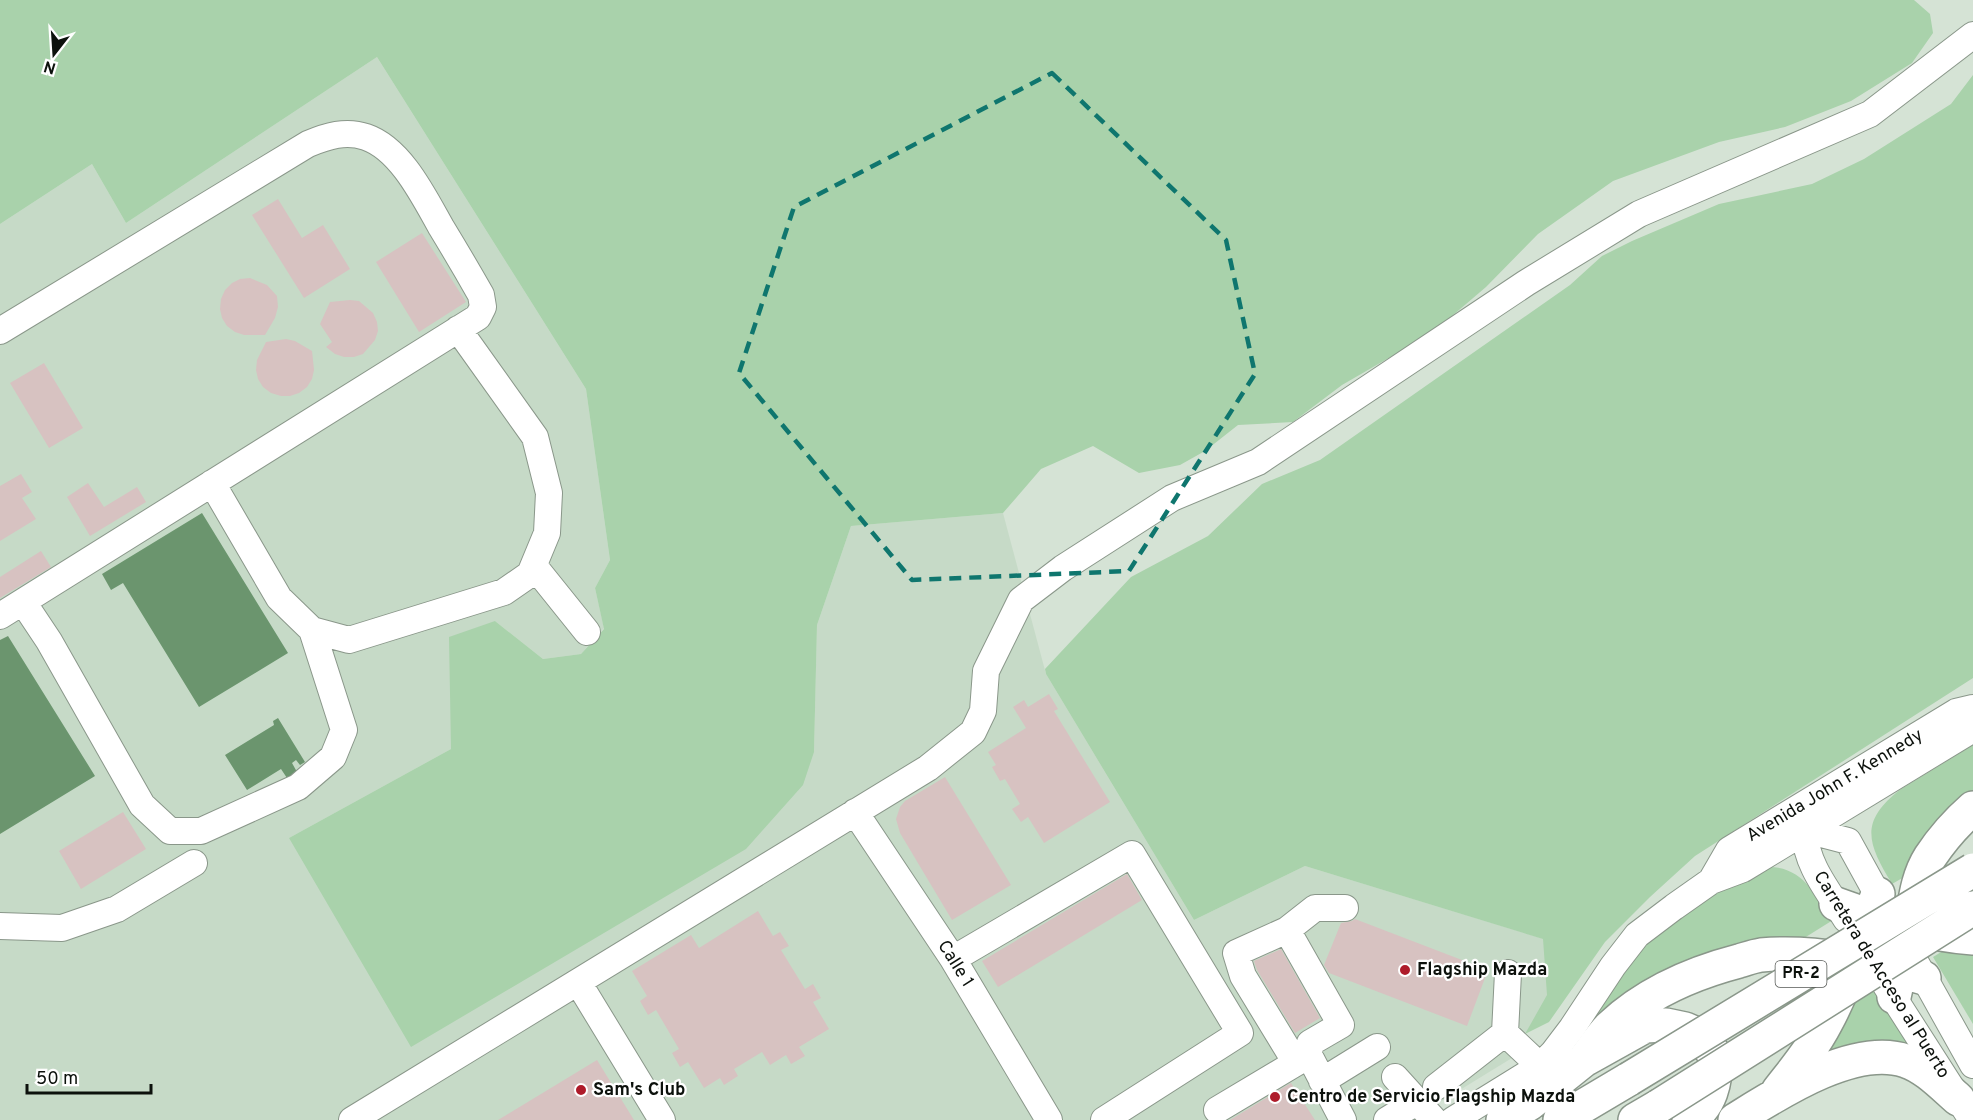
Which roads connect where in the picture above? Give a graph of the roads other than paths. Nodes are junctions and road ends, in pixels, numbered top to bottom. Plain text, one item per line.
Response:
1 (1973, 35) edge
2 (458, 329) junction
3 (0, 331) edge
4 (212, 483) junction
5 (534, 566) junction
6 (23, 602) junction
7 (0, 616) edge
8 (312, 630) junction
9 (587, 632) dead end
10 (1973, 708) edge
11 (1973, 729) edge
12 (1877, 787) junction
13 (1830, 788) junction
14 (1973, 807) edge
15 (855, 812) junction
16 (1806, 830) junction
17 (1848, 841) junction
18 (1742, 842) junction
19 (1973, 856) edge
20 (1811, 861) junction
21 (194, 863) dead end
22 (1973, 865) edge
23 (1743, 869) junction
24 (1973, 870) edge
25 (1711, 881) junction
26 (1836, 904) joint
27 (1345, 908) dead end
28 (1973, 909) edge
29 (0, 926) edge
30 (1287, 930) junction
31 (1973, 938) edge
32 (1887, 947) junction
33 (953, 959) junction
34 (1508, 973) dead end
35 (578, 982) junction
36 (1505, 1033) junction
37 (1377, 1047) dead end
38 (1302, 1059) junction
39 (1584, 1060) junction
40 (1973, 1065) edge
41 (1540, 1066) junction
42 (1395, 1077) dead end
43 (1322, 1081) junction
44 (1427, 1094) junction
45 (1775, 1095) junction
46 (1965, 1109) edge
47 (1217, 1110) dead end
48 (1647, 1113) edge
49 (352, 1120) edge
50 (662, 1120) edge
51 (1049, 1120) edge
52 (1104, 1120) edge
53 (1343, 1120) edge
54 (1387, 1120) edge
55 (1434, 1120) edge
56 (1453, 1120) edge
57 (1503, 1120) edge
58 (1560, 1120) edge
59 (1689, 1120) edge
60 (1735, 1120) edge

1 - 15 street
2 - 3 street
2 - 4 street
2 - 5 street
4 - 6 street
4 - 8 street
5 - 8 street
5 - 9 street
6 - 7 street
6 - 8 street
10 - 13 street, Avenida John F. Kennedy
11 - 12 street, Avenida John F. Kennedy
12 - 16 street, Avenida John F. Kennedy
12 - 17 street
13 - 16 street
13 - 18 street, Avenida John F. Kennedy
14 - 32 highway
15 - 33 street, Calle 1
15 - 35 street
16 - 17 street
16 - 18 street
16 - 20 street
16 - 23 street, Avenida John F. Kennedy
17 - 32 street
18 - 25 street, Avenida John F. Kennedy
19 - 22 highway
20 - 23 street
20 - 26 street, Carretera de Acceso al Puerto
21 - 29 street
23 - 25 street, Avenida John F. Kennedy
24 - 58 highway, PR-2, bridge
25 - 41 street, Avenida John F. Kennedy
26 - 32 highway
27 - 30 street
28 - 48 highway, PR-2, bridge
30 - 38 street
30 - 38 street
31 - 32 highway
32 - 39 highway
32 - 40 street, Carretera de Acceso al Puerto
32 - 45 highway
32 - 46 street, Carretera de Acceso al Puerto
33 - 51 street, Calle 1
33 - 52 street
34 - 36 street
35 - 49 street
35 - 50 street
36 - 41 street
36 - 44 street
37 - 43 street
38 - 43 street
38 - 47 street
39 - 57 highway
39 - 59 highway
41 - 56 street, Avenida John F. Kennedy
42 - 44 street
43 - 53 street
44 - 54 street
44 - 55 street
45 - 46 highway
45 - 60 highway

